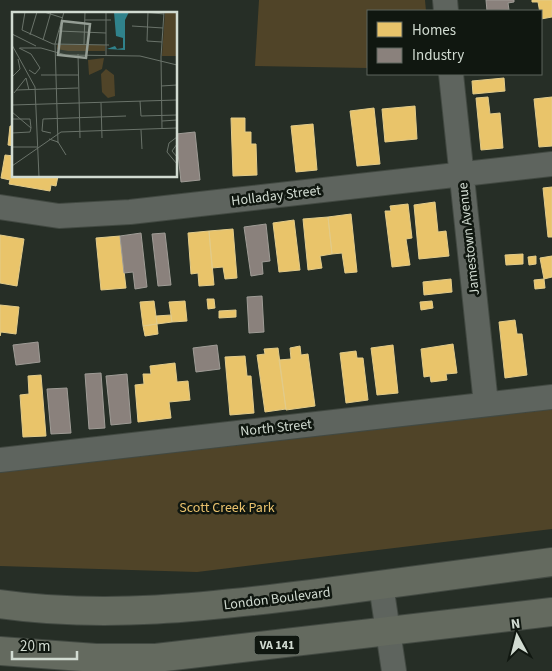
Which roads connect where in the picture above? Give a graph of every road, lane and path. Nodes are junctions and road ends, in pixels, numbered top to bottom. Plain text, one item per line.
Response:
1 (452, 75) edge
2 (552, 164) edge
3 (461, 174) junction
4 (0, 207) edge
5 (552, 397) edge
6 (486, 404) junction
7 (0, 460) edge
8 (552, 562) edge
9 (381, 585) junction
10 (0, 604) edge
11 (552, 612) edge
12 (388, 632) junction
13 (0, 651) edge
14 (394, 671) edge

1 - 3 street, Jamestown Avenue
2 - 3 street, Holladay Street
3 - 4 street, Holladay Street
3 - 6 street, Jamestown Avenue
5 - 6 street, North Street
6 - 7 street, North Street
8 - 9 main road, London Boulevard
9 - 10 main road, London Boulevard
9 - 12 street
11 - 12 main road, VA 141
12 - 13 main road, VA 141
12 - 14 street

